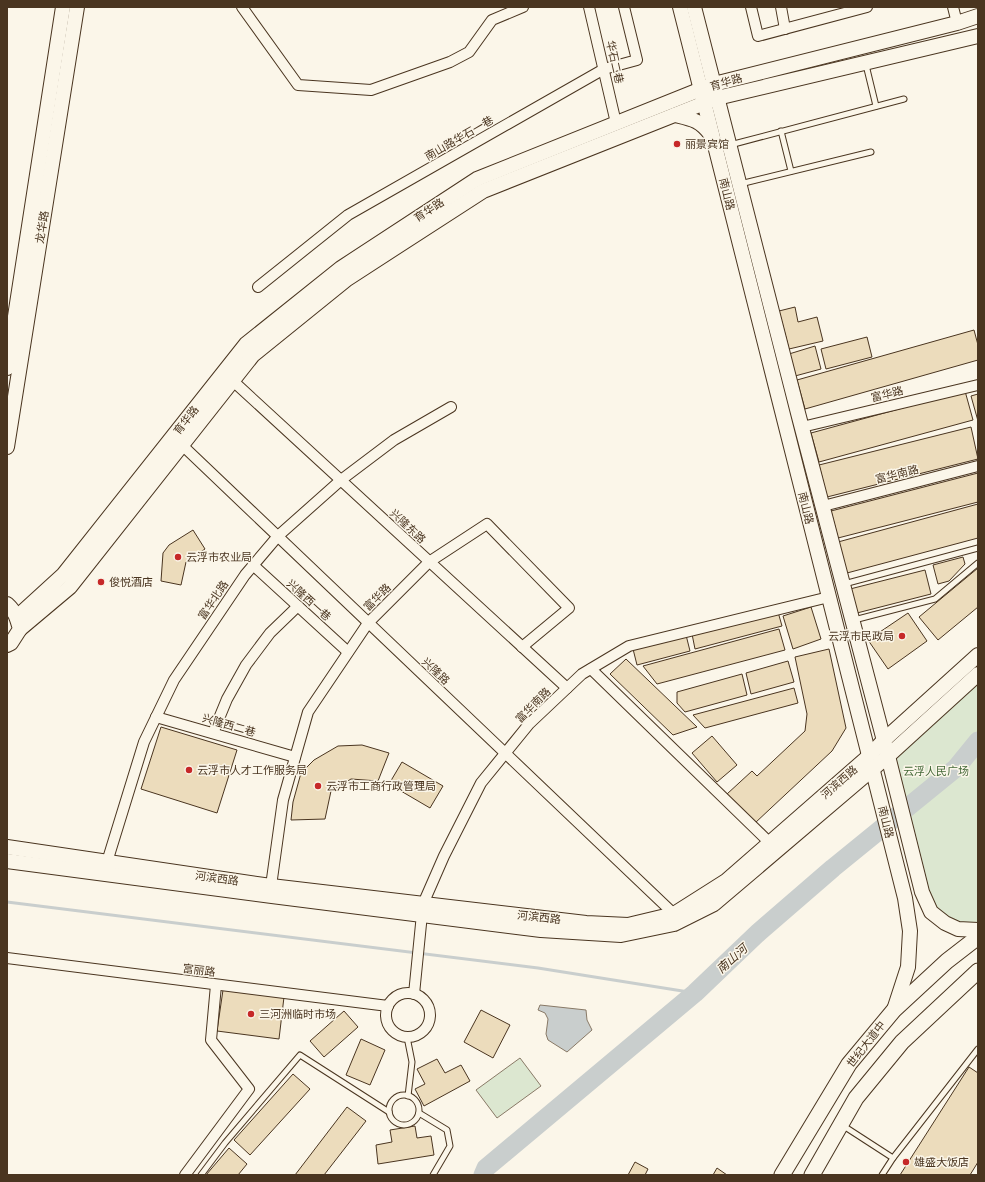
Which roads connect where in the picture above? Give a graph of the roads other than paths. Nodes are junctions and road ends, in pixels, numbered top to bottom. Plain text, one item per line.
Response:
1 (63, 7) edge
2 (77, 7) edge
3 (242, 7) edge
4 (523, 7) edge
5 (589, 7) edge
6 (624, 7) edge
7 (680, 7) edge
8 (694, 7) edge
9 (751, 7) edge
10 (781, 7) edge
11 (867, 7) edge
12 (953, 7) edge
13 (978, 16) edge
14 (957, 23) junction
15 (785, 29) junction
16 (978, 36) edge
17 (700, 60) junction
18 (865, 62) junction
19 (604, 69) junction
20 (746, 76) junction
21 (714, 84) junction
22 (700, 90) junction
23 (750, 90) junction
24 (718, 98) junction
25 (904, 99) dead end
26 (672, 101) junction
27 (704, 104) junction
28 (876, 106) junction
29 (675, 115) junction
30 (616, 123) junction
31 (726, 131) junction
32 (781, 131) junction
33 (712, 137) junction
34 (730, 145) junction
35 (871, 152) dead end
36 (790, 172) junction
37 (739, 184) junction
38 (258, 287) dead end
39 (7, 368) edge
40 (233, 381) junction
41 (978, 385) edge
42 (451, 407) dead end
43 (802, 427) junction
44 (182, 445) junction
45 (7, 447) edge
46 (978, 466) edge
47 (341, 480) junction
48 (823, 506) junction
49 (278, 536) junction
50 (978, 548) edge
51 (429, 562) junction
52 (978, 563) edge
53 (253, 565) junction
54 (844, 585) junction
55 (829, 597) junction
56 (7, 604) edge
57 (298, 606) junction
58 (853, 621) junction
59 (18, 623) junction
60 (368, 623) junction
61 (7, 645) edge
62 (522, 647) junction
63 (348, 652) junction
64 (978, 655) edge
65 (590, 669) junction
66 (978, 674) edge
67 (567, 688) junction
68 (156, 717) junction
69 (213, 733) junction
70 (884, 740) junction
71 (505, 753) junction
72 (888, 756) junction
73 (295, 757) junction
74 (871, 763) junction
75 (770, 843) junction
76 (7, 847) edge
77 (7, 861) edge
78 (107, 862) junction
79 (271, 886) junction
80 (674, 914) junction
81 (422, 915) junction
82 (978, 930) edge
83 (978, 937) edge
84 (7, 958) edge
85 (978, 971) edge
86 (216, 985) junction
87 (414, 994) junction
88 (388, 1006) junction
89 (894, 1010) junction
90 (407, 1037) junction
91 (978, 1049) edge
92 (408, 1096) junction
93 (389, 1112) junction
94 (419, 1113) junction
95 (841, 1124) junction
96 (893, 1158) junction
97 (185, 1175) edge
98 (201, 1175) edge
99 (433, 1175) edge
100 (782, 1175) edge
101 (812, 1175) edge
102 (882, 1175) edge

1 - 39 street, 龙华路
2 - 45 street, 龙华路
3 - 4 street
5 - 19 street, 华石二巷
6 - 19 street, 南山路华石一巷
7 - 17 street, 南山路
8 - 17 street, 南山路
9 - 15 street
10 - 15 street
11 - 15 street
12 - 14 street
13 - 14 street, 育华路
14 - 20 street, 育华路
16 - 18 street, 育华路
17 - 20 street
17 - 21 street, 南山路
17 - 22 street, 南山路
17 - 26 street
18 - 23 street, 育华路
18 - 28 lane
19 - 30 street, 华石二巷
19 - 38 street, 南山路华石一巷
20 - 21 street, 育华路
21 - 22 street, 育华路
21 - 24 street, 南山路
22 - 26 street, 育华路
22 - 27 street, 南山路
23 - 24 street, 育华路
23 - 31 street
24 - 27 street, 育华路
24 - 31 street, 南山路
25 - 28 lane
26 - 30 street, 育华路
27 - 29 street, 育华路
27 - 33 street, 南山路
28 - 32 lane
29 - 33 street
29 - 40 street, 育华路
30 - 59 street, 育华路
31 - 34 street, 南山路
32 - 34 lane
32 - 36 lane
33 - 55 street, 南山路
34 - 37 street, 南山路
35 - 36 lane
36 - 37 lane
37 - 43 street, 南山路
40 - 44 street, 育华路
40 - 47 street, 兴隆东路
41 - 43 street, 富华路
42 - 47 street, 富华北路
43 - 48 street, 南山路
44 - 49 street, 兴隆路
44 - 59 street, 育华路
46 - 48 street, 富华南路
47 - 49 street, 富华北路
47 - 51 street, 兴隆东路
48 - 54 street, 南山路
49 - 53 street, 富华北路
49 - 60 street, 兴隆路
50 - 54 lane
51 - 60 street, 富华路
51 - 62 street, 兴隆东路
51 - 62 street, 富华路
52 - 58 lane
53 - 57 street, 兴隆西一巷
53 - 68 street, 富华北路
54 - 58 street, 南山路
55 - 65 street, 富华南路
55 - 74 street, 南山路
56 - 59 street
57 - 63 street, 兴隆西一巷
57 - 69 street
58 - 70 street, 南山路
59 - 61 street
60 - 63 street, 富华路
60 - 71 street, 兴隆路
62 - 67 street, 兴隆东路
63 - 73 street, 富华路
64 - 70 street, 河滨西路
65 - 67 street, 富华南路
65 - 75 street
66 - 72 street, 河滨西路
67 - 71 street, 富华南路
68 - 69 street, 兴隆西二巷
68 - 78 street, 富华北路
69 - 73 street, 兴隆西二巷
70 - 72 street, 南山路
70 - 74 street, 河滨西路
71 - 80 street, 兴隆路
71 - 81 street, 富华南路
72 - 74 street, 河滨西路
72 - 82 street, 南山路
73 - 79 street, 富华路
74 - 75 street, 河滨西路
74 - 81 street, 河滨西路
74 - 89 street, 南山路
75 - 80 street, 河滨西路
76 - 78 street, 河滨西路
77 - 81 street, 河滨西路
78 - 79 street, 河滨西路
79 - 81 street, 河滨西路
80 - 81 street, 河滨西路
81 - 87 street, 富华南路
83 - 89 main road, 世纪大道中
84 - 86 street, 富丽路
85 - 95 main road
86 - 88 street, 富丽路
86 - 97 street
87 - 88 street
87 - 90 street
88 - 90 street
89 - 100 main road, 世纪大道中
90 - 92 lane
91 - 96 lane
92 - 93 lane
92 - 94 lane
93 - 94 lane
93 - 98 lane
94 - 99 lane
95 - 96 lane
95 - 101 main road
96 - 102 lane

